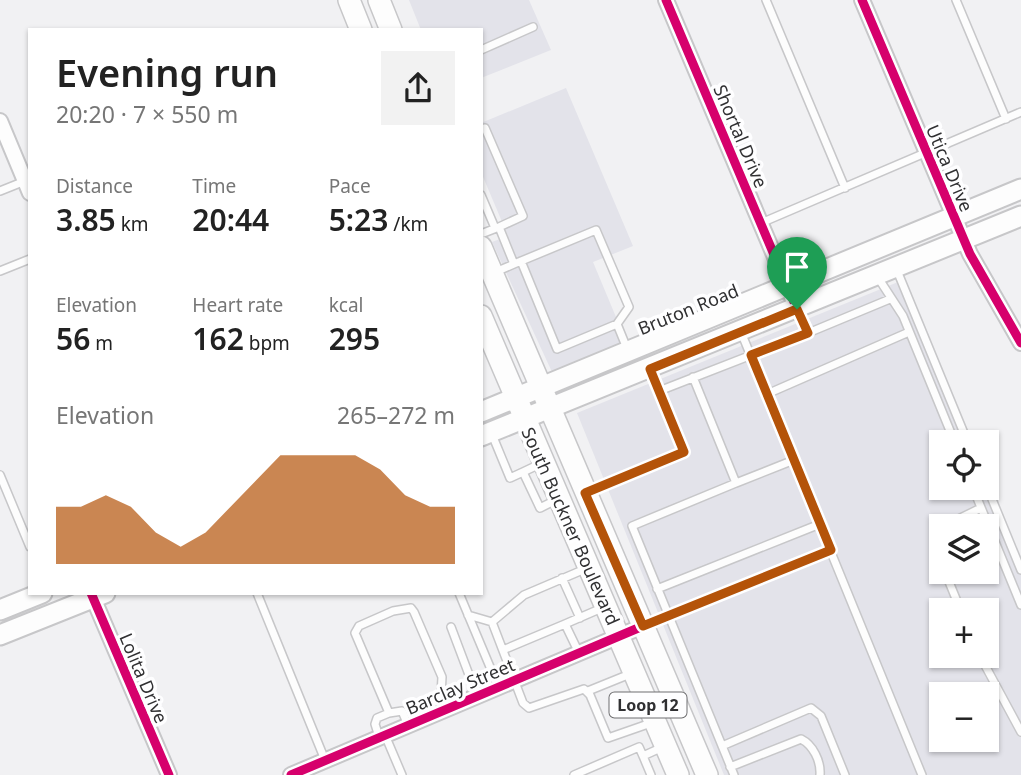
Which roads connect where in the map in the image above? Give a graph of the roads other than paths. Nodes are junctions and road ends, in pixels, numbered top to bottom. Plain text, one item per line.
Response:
1 (349, 0) edge
2 (666, 0) edge
3 (766, 0) edge
4 (862, 0) edge
5 (956, 0) edge
6 (381, 1) edge
7 (533, 27) dead end
8 (360, 28) edge
9 (390, 28) edge
10 (483, 49) edge
11 (1021, 112) edge
12 (1006, 119) junction
13 (0, 121) edge
14 (483, 128) edge
15 (4, 142) edge
16 (926, 153) junction
17 (27, 187) edge
18 (845, 188) junction
19 (1021, 188) edge
20 (0, 191) edge
21 (483, 199) edge
22 (954, 216) junction
23 (1021, 216) edge
24 (761, 223) junction
25 (497, 228) junction
26 (483, 233) edge
27 (964, 239) junction
28 (483, 251) edge
29 (28, 259) edge
30 (518, 263) junction
31 (896, 268) junction
32 (0, 271) edge
33 (493, 273) junction
34 (877, 276) junction
35 (787, 285) junction
36 (890, 299) junction
37 (797, 309) junction
38 (483, 321) edge
39 (617, 324) junction
40 (741, 332) junction
41 (909, 332) junction
42 (808, 333) junction
43 (1021, 342) edge
44 (628, 351) junction
45 (751, 355) junction
46 (650, 369) junction
47 (693, 377) junction
48 (540, 387) junction
49 (659, 391) junction
50 (767, 394) junction
51 (515, 397) junction
52 (549, 409) junction
53 (483, 411) edge
54 (524, 419) junction
55 (950, 430) edge
56 (963, 430) edge
57 (486, 434) edge
58 (794, 460) junction
59 (543, 463) junction
60 (523, 472) junction
61 (0, 475) edge
62 (736, 483) junction
63 (585, 493) junction
64 (559, 499) junction
65 (978, 500) edge
66 (992, 500) edge
67 (981, 508) junction
68 (969, 514) edge
69 (820, 524) junction
70 (28, 542) edge
71 (831, 550) junction
72 (589, 567) junction
73 (1021, 570) edge
74 (562, 578) junction
75 (657, 589) junction
76 (36, 595) edge
77 (97, 595) edge
78 (258, 595) edge
79 (460, 595) edge
80 (606, 606) junction
81 (1021, 606) edge
82 (0, 610) edge
83 (468, 615) junction
84 (668, 617) junction
85 (580, 618) junction
86 (492, 622) junction
87 (565, 624) junction
88 (643, 626) junction
89 (451, 627) dead end
90 (0, 635) edge
91 (619, 636) junction
92 (503, 650) junction
93 (579, 653) junction
94 (986, 668) edge
95 (634, 672) junction
96 (514, 680) junction
97 (498, 686) junction
98 (588, 691) junction
99 (477, 696) junction
100 (446, 709) junction
101 (389, 713) junction
102 (655, 721) junction
103 (408, 725) junction
104 (1021, 732) edge
105 (382, 736) junction
106 (665, 746) junction
107 (722, 746) junction
108 (643, 756) junction
109 (326, 760) junction
110 (730, 766) junction
111 (169, 775) edge
112 (290, 775) edge
113 (401, 775) edge
114 (574, 775) edge
115 (651, 775) edge
116 (678, 775) edge
117 (707, 775) edge
118 (734, 775) edge
119 (820, 775) edge
120 (845, 775) edge
121 (921, 775) edge

1 - 8 main road
2 - 24 street, Shortal Drive
3 - 18 lane
4 - 16 street, Utica Drive
5 - 12 lane
6 - 9 main road
7 - 10 lane
11 - 12 lane
12 - 16 lane
13 - 15 street
14 - 25 lane
15 - 17 street
16 - 18 lane
16 - 22 street, Utica Drive
17 - 20 lane
18 - 24 lane
19 - 22 main road, Bruton Road
21 - 25 lane
22 - 27 street, Utica Drive
22 - 35 main road, Bruton Road
23 - 27 main road
24 - 35 street, Shortal Drive
25 - 26 lane
25 - 30 lane
27 - 31 main road
27 - 43 street, Utica Drive
28 - 33 main road, South Buckner Boulevard / Loop 12
29 - 32 lane
30 - 33 lane
30 - 39 lane
30 - 39 lane
31 - 34 main road
31 - 56 lane
33 - 48 main road, South Buckner Boulevard / Loop 12
34 - 36 lane
34 - 37 main road
35 - 37 street, Shortal Drive
35 - 44 main road, Bruton Road
36 - 41 lane
36 - 42 lane
37 - 40 main road
37 - 42 lane
38 - 51 main road, South Buckner Boulevard / Loop 12
39 - 44 lane
40 - 45 lane
40 - 46 main road
41 - 50 lane
41 - 55 lane
42 - 45 lane
44 - 48 main road, Bruton Road
45 - 47 lane
45 - 50 lane
46 - 49 lane
46 - 52 main road
47 - 49 lane
47 - 62 lane
48 - 51 main road, Bruton Road
48 - 52 main road, South Buckner Boulevard / Loop 12
49 - 63 lane
50 - 58 lane
51 - 53 main road, Bruton Road
51 - 54 main road, South Buckner Boulevard / Loop 12
52 - 54 main road
52 - 63 main road, South Buckner Boulevard / Loop 12
54 - 57 main road
54 - 59 main road, South Buckner Boulevard / Loop 12
57 - 60 lane
58 - 62 lane
58 - 69 lane
59 - 60 lane
59 - 64 main road, South Buckner Boulevard / Loop 12
60 - 64 lane
61 - 70 lane
62 - 75 lane
63 - 88 main road, South Buckner Boulevard / Loop 12
64 - 72 main road, South Buckner Boulevard / Loop 12
65 - 67 lane
66 - 73 lane
67 - 68 lane
67 - 81 lane
69 - 71 lane
69 - 75 lane
71 - 84 lane
71 - 121 lane
72 - 74 lane
72 - 80 main road, South Buckner Boulevard / Loop 12
74 - 85 lane
74 - 86 lane
75 - 84 lane
76 - 82 main road
77 - 90 main road
77 - 111 street, Lolita Drive
78 - 109 lane
79 - 83 lane
80 - 85 lane
80 - 91 main road, South Buckner Boulevard / Loop 12
83 - 86 lane
83 - 97 lane
84 - 88 lane
84 - 107 lane
85 - 87 lane
86 - 92 lane
87 - 92 lane
87 - 93 lane
88 - 91 street, Barclay Street
88 - 117 main road, South Buckner Boulevard / Loop 12
89 - 99 lane
91 - 93 street, Barclay Street
91 - 95 main road, South Buckner Boulevard / Loop 12
92 - 96 lane
93 - 96 street, Barclay Street
94 - 104 lane
95 - 98 lane
95 - 102 main road, South Buckner Boulevard / Loop 12
96 - 97 street, Barclay Street
96 - 98 lane
97 - 99 street, Barclay Street
98 - 102 lane
99 - 100 street, Barclay Street
100 - 101 lane
100 - 103 street, Barclay Street
101 - 103 lane
101 - 105 lane
102 - 106 main road, South Buckner Boulevard / Loop 12
103 - 105 street, Barclay Street
105 - 109 street, Barclay Street
105 - 113 lane
106 - 108 lane
106 - 116 main road, South Buckner Boulevard / Loop 12
107 - 110 lane
107 - 120 lane
108 - 114 lane
108 - 115 lane
109 - 112 street, Barclay Street
110 - 118 lane
110 - 119 lane

